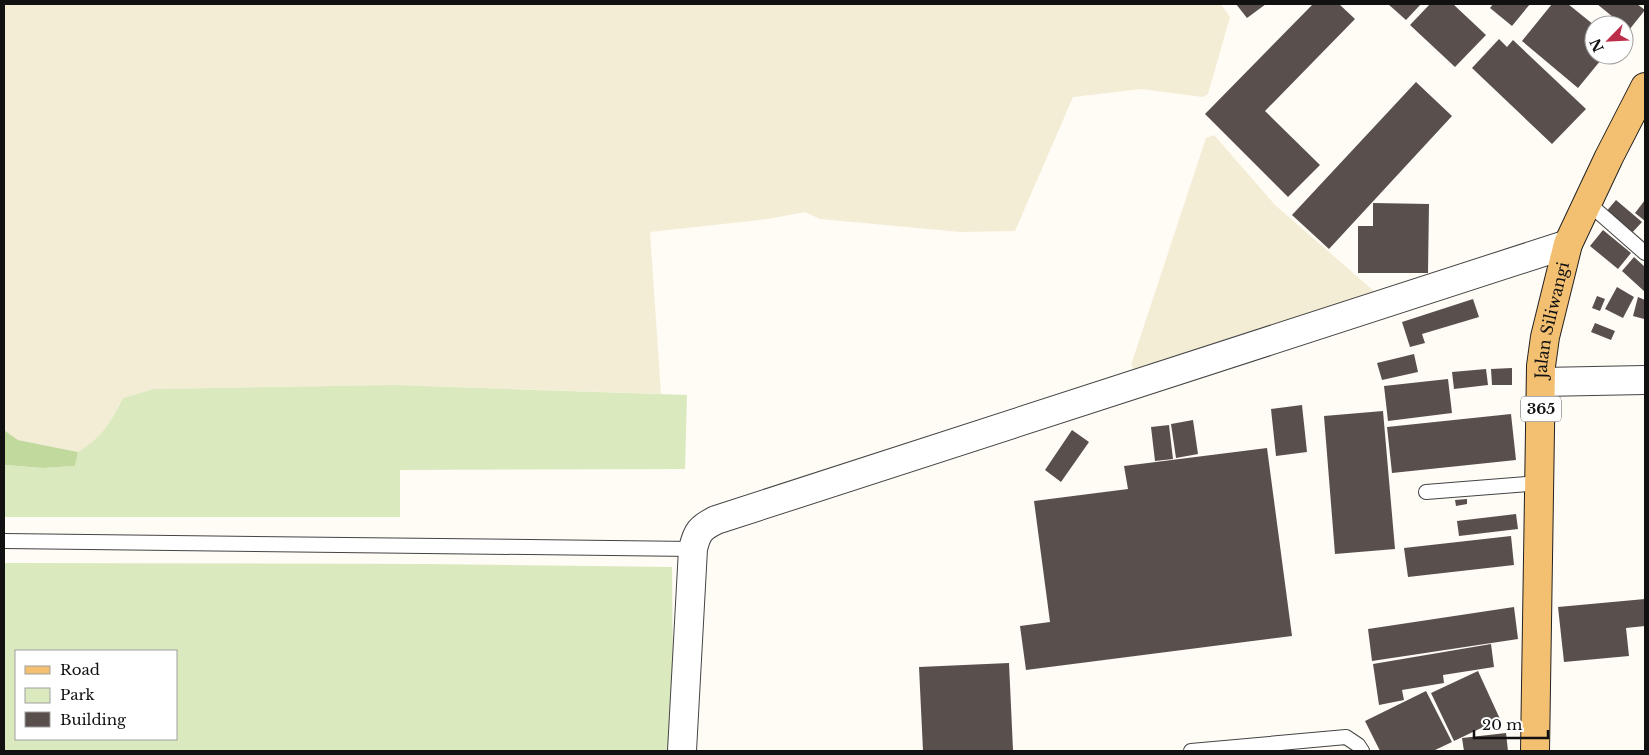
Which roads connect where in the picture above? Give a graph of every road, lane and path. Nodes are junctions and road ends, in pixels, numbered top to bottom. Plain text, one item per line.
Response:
1 (1645, 87) edge
2 (1587, 202) junction
3 (1568, 244) junction
4 (1645, 253) edge
5 (1645, 380) edge
6 (1541, 382) junction
7 (1540, 483) junction
8 (1426, 492) dead end
9 (4, 541) edge
10 (693, 549) junction
11 (682, 751) edge
12 (1191, 751) edge
13 (1362, 751) edge
14 (1535, 751) edge

1 - 2 main road, Jalan Siliwangi / 365
2 - 3 main road, Jalan Siliwangi / 365
2 - 4 lane
3 - 6 main road, Jalan Siliwangi / 365
3 - 10 street
5 - 6 street
6 - 7 main road, Jalan Siliwangi / 365
7 - 8 lane
7 - 14 main road, Jalan Siliwangi / 365
9 - 10 lane
10 - 11 street
12 - 13 lane

